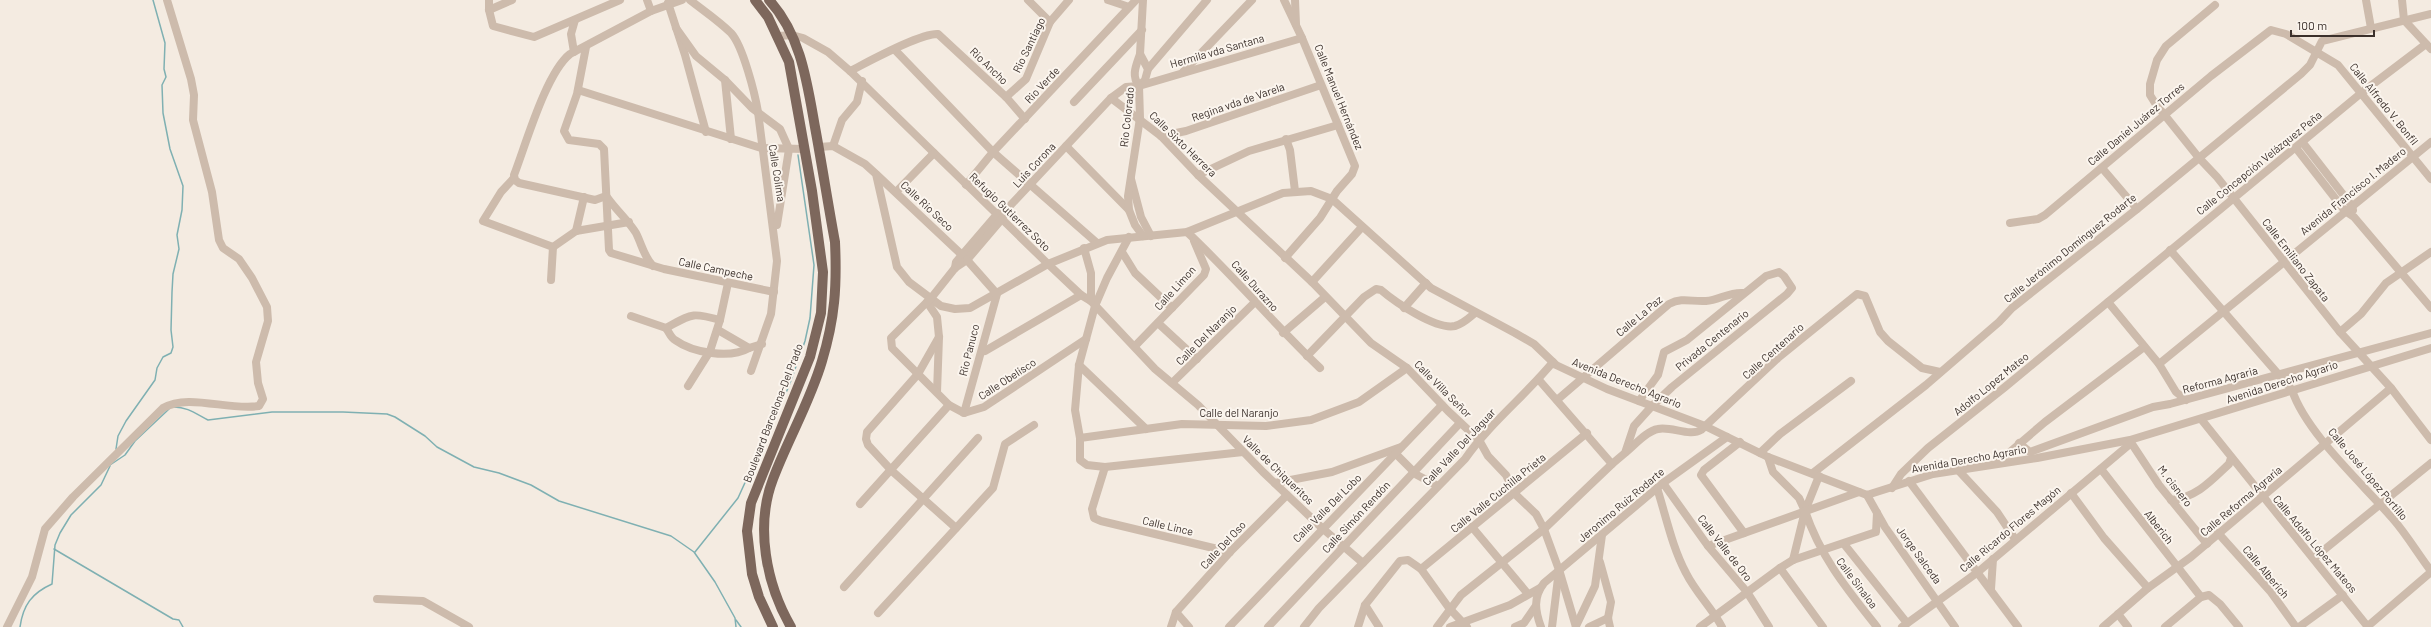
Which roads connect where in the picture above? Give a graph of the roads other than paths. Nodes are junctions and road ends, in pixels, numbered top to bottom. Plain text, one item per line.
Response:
1 (167, 0) edge
2 (489, 0) edge
3 (512, 0) edge
4 (620, 0) edge
5 (647, 0) edge
6 (682, 0) edge
7 (690, 0) edge
8 (755, 0) edge
9 (769, 0) edge
10 (1028, 0) edge
11 (1069, 0) edge
12 (1108, 0) edge
13 (1136, 0) edge
14 (1144, 0) edge
15 (1252, 0) edge
16 (1284, 0) edge
17 (1295, 0) edge
18 (2366, 0) edge
19 (2402, 0) edge
20 (1204, 1) edge
21 (668, 3) junction
22 (2215, 5) dead end
23 (1129, 7) junction
24 (489, 10) junction
25 (651, 11) junction
26 (2431, 14) edge
27 (575, 20) junction
28 (2404, 20) junction
29 (1050, 22) junction
30 (1296, 25) junction
31 (676, 28) junction
32 (2371, 28) junction
33 (1142, 30) junction
34 (2271, 30) joint
35 (792, 35) junction
36 (779, 36) junction
37 (1302, 38) junction
38 (586, 46) junction
39 (2429, 46) edge
40 (895, 50) junction
41 (2317, 51) junction
42 (574, 52) junction
43 (1140, 54) junction
44 (1148, 69) junction
45 (850, 71) junction
46 (1182, 73) junction
47 (725, 80) junction
48 (862, 81) junction
49 (1321, 84) junction
50 (1139, 86) junction
51 (578, 90) junction
52 (2360, 94) junction
53 (1006, 97) junction
54 (1112, 98) junction
55 (1074, 102) dead end
56 (758, 112) junction
57 (2164, 116) junction
58 (1140, 118) junction
59 (1025, 119) junction
60 (1338, 125) junction
61 (706, 132) junction
62 (1161, 136) junction
63 (731, 139) junction
64 (1286, 139) junction
65 (2431, 142) edge
66 (2300, 145) junction
67 (833, 146) junction
68 (1066, 146) junction
69 (819, 147) junction
70 (761, 148) junction
71 (789, 149) junction
72 (804, 149) junction
73 (993, 152) junction
74 (934, 154) junction
75 (2413, 157) junction
76 (2199, 158) junction
77 (2102, 168) junction
78 (876, 174) junction
79 (1198, 175) junction
80 (514, 178) junction
81 (1130, 178) junction
82 (2431, 179) edge
83 (966, 185) junction
84 (1031, 185) junction
85 (1295, 191) junction
86 (896, 192) junction
87 (606, 196) junction
88 (584, 197) junction
89 (1332, 199) junction
90 (2234, 200) junction
91 (2349, 208) junction
92 (2138, 209) junction
93 (1129, 210) junction
94 (1236, 210) junction
95 (1000, 216) junction
96 (628, 222) junction
97 (2010, 222) dead end
98 (608, 224) junction
99 (1362, 227) junction
100 (576, 231) junction
101 (1189, 234) junction
102 (1147, 236) junction
103 (775, 237) junction
104 (1129, 237) junction
105 (1096, 243) junction
106 (553, 247) junction
107 (1084, 248) junction
108 (2170, 250) junction
109 (1122, 252) junction
110 (2431, 252) edge
111 (965, 258) junction
112 (1285, 258) junction
113 (2282, 262) junction
114 (1048, 264) junction
115 (653, 266) junction
116 (2402, 273) junction
117 (551, 280) dead end
118 (1312, 282) junction
119 (728, 283) junction
120 (1426, 283) junction
121 (774, 292) junction
122 (1743, 293) junction
123 (997, 294) junction
124 (1081, 295) junction
125 (1325, 297) junction
126 (930, 299) junction
127 (1255, 302) junction
128 (2108, 302) junction
129 (1093, 304) junction
130 (1172, 308) junction
131 (1404, 308) junction
132 (2431, 308) edge
133 (2224, 309) junction
134 (821, 313) junction
135 (1475, 313) junction
136 (833, 314) junction
137 (631, 316) dead end
138 (1345, 317) junction
139 (988, 318) junction
140 (720, 320) junction
141 (1158, 323) junction
142 (666, 328) junction
143 (718, 330) junction
144 (2340, 332) junction
145 (1283, 333) junction
146 (2431, 333) edge
147 (939, 337) junction
148 (1086, 339) junction
149 (762, 344) junction
150 (1135, 346) junction
151 (2144, 347) junction
152 (749, 348) junction
153 (2431, 348) edge
154 (710, 351) junction
155 (985, 351) junction
156 (2358, 353) junction
157 (1307, 356) junction
158 (1197, 360) junction
159 (1553, 362) junction
160 (2159, 364) junction
161 (1079, 365) junction
162 (2370, 366) junction
163 (1320, 368) dead end
164 (1407, 368) junction
165 (751, 371) dead end
166 (1940, 372) junction
167 (918, 374) junction
168 (2280, 376) junction
169 (1583, 379) junction
170 (1539, 380) junction
171 (1851, 381) dead end
172 (1172, 383) junction
173 (688, 386) dead end
174 (2391, 388) junction
175 (2292, 390) junction
176 (937, 392) junction
177 (967, 400) junction
178 (1557, 400) junction
179 (2186, 400) junction
180 (1639, 401) junction
181 (949, 405) junction
182 (1442, 405) junction
183 (1652, 406) junction
184 (964, 413) junction
185 (2201, 419) junction
186 (1216, 423) junction
187 (1460, 423) junction
188 (1034, 425) dead end
189 (1706, 426) junction
190 (1146, 429) junction
191 (1587, 433) junction
192 (1727, 437) junction
193 (978, 438) dead end
194 (1080, 438) junction
195 (1479, 440) junction
196 (2431, 440) edge
197 (1740, 442) junction
198 (2130, 442) junction
199 (2019, 443) junction
200 (2326, 443) junction
201 (1401, 447) junction
202 (1243, 452) junction
203 (2030, 452) junction
204 (1625, 453) junction
205 (1396, 454) junction
206 (1764, 455) junction
207 (2037, 458) junction
208 (2231, 458) junction
209 (1997, 463) junction
210 (2431, 463) edge
211 (1612, 464) junction
212 (1105, 467) junction
213 (2101, 469) junction
214 (892, 470) junction
215 (1958, 470) junction
216 (1413, 472) junction
217 (1816, 474) junction
218 (1909, 481) junction
219 (1275, 483) junction
220 (1660, 485) junction
221 (1438, 486) junction
222 (1892, 488) junction
223 (1859, 492) junction
224 (2071, 493) junction
225 (1515, 494) junction
226 (1287, 495) junction
227 (1867, 495) junction
228 (2262, 497) junction
229 (923, 499) junction
230 (2171, 500) junction
231 (860, 504) dead end
232 (2380, 505) junction
233 (1805, 511) junction
234 (1877, 513) junction
235 (1472, 527) junction
236 (956, 528) junction
237 (1322, 528) junction
238 (1544, 529) junction
239 (1744, 533) junction
240 (2218, 533) junction
241 (1602, 535) junction
242 (2015, 539) junction
243 (1844, 544) junction
244 (2207, 544) junction
245 (1708, 546) junction
246 (1343, 547) junction
247 (1821, 551) junction
248 (1230, 552) junction
249 (1599, 558) junction
250 (2314, 558) junction
251 (1993, 559) junction
252 (1793, 560) junction
253 (1363, 563) junction
254 (1501, 563) junction
255 (1421, 568) junction
256 (1780, 568) junction
257 (2177, 568) junction
258 (1559, 570) junction
259 (1978, 572) junction
260 (2431, 572) edge
261 (844, 587) dead end
262 (1540, 588) junction
263 (2148, 588) junction
264 (1991, 589) junction
265 (1746, 592) junction
266 (1528, 594) junction
267 (2343, 595) junction
268 (2205, 596) junction
269 (376, 599) dead end
270 (1938, 601) junction
271 (1365, 605) junction
272 (1535, 607) junction
273 (1449, 608) junction
274 (1176, 612) junction
275 (878, 613) dead end
276 (2118, 614) junction
277 (1716, 616) junction
278 (1608, 618) junction
279 (1465, 624) edge
280 (1905, 625) edge
281 (2234, 625) edge
282 (1186, 626) edge
283 (7, 627) edge
284 (469, 627) edge
285 (773, 627) edge
286 (791, 627) edge
287 (1171, 627) edge
288 (1229, 627) edge
289 (1268, 627) edge
290 (1304, 627) edge
291 (1358, 627) edge
292 (1379, 627) edge
293 (1437, 627) edge
294 (1450, 627) edge
295 (1515, 627) edge
296 (1541, 627) edge
297 (1552, 627) edge
298 (1576, 627) edge
299 (1589, 627) edge
300 (1610, 627) edge
301 (1700, 627) edge
302 (1722, 627) edge
303 (1769, 627) edge
304 (1823, 627) edge
305 (1877, 627) edge
306 (1955, 627) edge
307 (2018, 627) edge
308 (2103, 627) edge
309 (2128, 627) edge
310 (2166, 627) edge
311 (2297, 627) edge
312 (2368, 627) edge

1 - 283 street
2 - 24 street
3 - 24 street
4 - 27 street
5 - 25 street
6 - 21 street
7 - 56 street, Calle Colima
8 - 36 main road, Boulevard Barcelona-Del Prado
9 - 35 main road
10 - 29 street
11 - 29 street, Rio Santiago
12 - 23 street
13 - 23 street, Rio Verde
14 - 33 street
15 - 46 street
16 - 30 street, Calle Manuel Hernández
17 - 30 street
18 - 32 street
19 - 28 street
20 - 44 street
21 - 25 street
21 - 31 street
22 - 57 street, Calle Emiliano Zapata
23 - 59 street, Rio Verde
24 - 27 street
25 - 38 street
26 - 28 street, Calle Jerónimo Domínguez Rodarte
27 - 42 street
28 - 32 street, Calle Jerónimo Domínguez Rodarte
28 - 39 street
29 - 53 street, Rio Santiago
30 - 37 street, Calle Manuel Hernández
31 - 47 street
31 - 61 street
32 - 41 street, Calle Jerónimo Domínguez Rodarte
33 - 43 street
33 - 55 street
34 - 41 street, Calle Alfredo V. Bonfil
34 - 57 street, Calle Daniel Juárez Torres
35 - 36 street, Refugio Gutierrez Soto
35 - 45 street, Refugio Gutierrez Soto
35 - 69 main road
36 - 72 main road, Boulevard Barcelona-Del Prado
37 - 46 street, Hermila vda Santana
37 - 49 street, Calle Manuel Hernández
38 - 42 street
38 - 51 street
39 - 52 street, Calle Concepción Velázquez Peña
40 - 45 street
40 - 53 street, Rio Ancho
40 - 73 street
41 - 52 street, Calle Alfredo V. Bonfil
41 - 76 street, Calle Jerónimo Domínguez Rodarte
42 - 80 street
43 - 44 street
43 - 50 street
44 - 50 street, Rio Colorado
45 - 48 street, Refugio Gutierrez Soto
46 - 50 street, Hermila vda Santana
47 - 56 street
47 - 63 street
48 - 67 street
48 - 74 street, Refugio Gutierrez Soto
49 - 60 street, Calle Manuel Hernández
49 - 62 street, Regina vda de Varela
50 - 54 street, Luis Corona
50 - 58 street, Rio Colorado
51 - 61 street
51 - 87 street
52 - 66 street, Calle Concepción Velázquez Peña
52 - 75 street, Calle Alfredo V. Bonfil
53 - 59 street, Rio Ancho
54 - 58 street, Calle Sixto Herrera
54 - 68 street, Luis Corona
56 - 70 street, Calle Colima
56 - 71 street
57 - 76 street, Calle Emiliano Zapata
57 - 77 street, Calle Daniel Juárez Torres
58 - 62 street, Calle Sixto Herrera
58 - 81 street, Rio Colorado
59 - 73 street, Rio Verde
60 - 64 street
60 - 89 street, Calle Manuel Hernández
61 - 63 street
62 - 79 street, Calle Sixto Herrera
63 - 70 street
64 - 79 street
64 - 85 street
65 - 75 street, Avenida Francisco I. Madero
66 - 90 street, Calle Concepción Velázquez Peña
66 - 91 street
67 - 69 street
67 - 78 street
68 - 84 street, Luis Corona
68 - 93 street
69 - 136 main road
70 - 71 street
70 - 103 street, Calle Colima
71 - 72 street
71 - 103 street
72 - 134 main road, Boulevard Barcelona-Del Prado
73 - 83 street, Rio Verde
73 - 84 street
74 - 83 street, Refugio Gutierrez Soto
74 - 86 street
75 - 82 street, Calle Alfredo V. Bonfil
75 - 91 street, Avenida Francisco I. Madero
76 - 90 street, Calle Emiliano Zapata
76 - 92 street, Calle Jerónimo Domínguez Rodarte
77 - 92 street
77 - 97 street, Calle Daniel Juárez Torres
78 - 86 street, Calle Rio Seco
78 - 126 street, Avenida Derecho Agrario
79 - 94 street, Calle Sixto Herrera
80 - 88 street
80 - 106 street
81 - 93 street, Rio Colorado
81 - 102 street
83 - 95 street, Refugio Gutierrez Soto
84 - 95 street, Luis Corona
84 - 105 street
85 - 89 street, Avenida Derecho Agrario
85 - 94 street, Avenida Derecho Agrario
86 - 111 street, Calle Rio Seco
87 - 88 street
87 - 96 street
87 - 98 street
88 - 100 street
89 - 99 street, Avenida Derecho Agrario
89 - 112 street
90 - 108 street, Calle Concepción Velázquez Peña
90 - 113 street, Calle Emiliano Zapata
91 - 113 street, Avenida Francisco I. Madero
91 - 116 street
92 - 166 street, Calle Jerónimo Domínguez Rodarte
93 - 102 street, Rio Colorado
94 - 101 street, Avenida Derecho Agrario
94 - 112 street, Calle Villa Señor
95 - 111 street, Luis Corona
95 - 114 street, Refugio Gutierrez Soto
96 - 98 street
96 - 115 street
98 - 100 street
98 - 115 street, Calle Campeche
99 - 118 street
99 - 120 street, Avenida Derecho Agrario
100 - 106 street
101 - 102 street, Avenida Derecho Agrario
101 - 127 street, Calle Durazno
101 - 130 street, Calle Limon
102 - 104 street, Avenida Derecho Agrario
103 - 121 street, Calle Colima
104 - 105 street, Avenida Derecho Agrario
104 - 109 street
105 - 107 street, Avenida Derecho Agrario
106 - 117 street
107 - 114 street, Avenida Derecho Agrario
107 - 129 street
108 - 128 street, Calle Concepción Velázquez Peña
108 - 133 street
109 - 129 street
109 - 130 street
110 - 116 street
111 - 123 street, Calle Rio Seco
111 - 126 street, Luis Corona
112 - 118 street, Calle Villa Señor
113 - 133 street, Avenida Francisco I. Madero
113 - 144 street, Calle Emiliano Zapata
114 - 123 street, Avenida Derecho Agrario
114 - 124 street, Refugio Gutierrez Soto
115 - 119 street, Calle Campeche
116 - 132 street
116 - 144 street
118 - 125 street, Calle Villa Señor
119 - 121 street, Calle Campeche
119 - 140 street
120 - 131 street
120 - 135 street, Avenida Derecho Agrario
121 - 149 street, Calle Colima
122 - 169 street, Calle La Paz
122 - 180 street
122 - 183 street, Privada Centenario
123 - 126 street, Avenida Derecho Agrario
123 - 139 street, Rio Panuco
124 - 129 street, Refugio Gutierrez Soto
124 - 155 street
125 - 138 street, Calle Villa Señor
125 - 145 street
126 - 147 street
126 - 167 street, Luis Corona
127 - 145 street, Calle Durazno
127 - 158 street, Calle Del Naranjo
128 - 151 street
128 - 222 street, Adolfo Lopez Mateo
129 - 148 street
129 - 150 street, Refugio Gutierrez Soto
130 - 141 street, Calle Limon
131 - 135 street
131 - 138 street
133 - 160 street, Avenida Francisco I. Madero
133 - 168 street
134 - 136 main road
134 - 285 main road, Boulevard Barcelona-Del Prado
135 - 159 street, Avenida Derecho Agrario
136 - 286 main road
137 - 142 street
138 - 157 street
138 - 164 street, Calle Villa Señor
139 - 155 street
139 - 177 street, Rio Panuco
140 - 142 street
140 - 143 street
141 - 150 street, Calle Limon
141 - 158 street
142 - 154 street
143 - 152 street
143 - 154 street
144 - 156 street, Calle Emiliano Zapata
145 - 157 street, Calle Durazno
146 - 156 street, Reforma Agraria
147 - 167 street
147 - 176 street
148 - 161 street
148 - 184 street, Calle Obelisco
149 - 152 street
149 - 165 street, Calle Colima
150 - 172 street, Refugio Gutierrez Soto
151 - 160 street
151 - 199 street
152 - 154 street
153 - 162 street, Avenida Derecho Agrario
154 - 173 street
155 - 177 street
156 - 162 street, Calle Emiliano Zapata
156 - 168 street, Reforma Agraria
157 - 163 street, Calle Durazno
158 - 172 street, Calle Del Naranjo
159 - 169 street, Avenida Derecho Agrario
159 - 170 street, Calle Valle Del Jaguar
160 - 179 street
161 - 190 street
161 - 194 street
162 - 174 street, Calle Emiliano Zapata
162 - 175 street, Avenida Derecho Agrario
164 - 182 street, Calle Villa Señor
164 - 186 street, Calle del Naranjo
166 - 189 street, Calle Centenario
166 - 217 street, Calle Jerónimo Domínguez Rodarte
167 - 176 street
167 - 214 street
168 - 175 street, Calle José López Portillo
168 - 179 street, Reforma Agraria
169 - 178 street, Calle La Paz
169 - 180 street, Avenida Derecho Agrario
170 - 178 street
170 - 195 street, Calle Valle Del Jaguar
171 - 206 street
172 - 186 street, Refugio Gutierrez Soto
174 - 196 street, Calle Emiliano Zapata
174 - 200 street, Calle Reforma Agraria
175 - 185 street, Avenida Derecho Agrario
175 - 200 street, Calle José López Portillo
176 - 181 street
177 - 184 street, Rio Panuco
178 - 191 street
179 - 203 street, Reforma Agraria
180 - 183 street, Avenida Derecho Agrario
181 - 184 street
181 - 214 street
182 - 187 street, Calle Villa Señor
182 - 201 street, Calle Valle Del Lobo
183 - 189 street, Avenida Derecho Agrario
183 - 204 street, Privada Centenario
185 - 198 street, Avenida Derecho Agrario
185 - 208 street, Calle Adolfo López Mateos
186 - 190 street, Calle del Naranjo
186 - 202 street, Valle de Chiqueritos
187 - 195 street, Calle Villa Señor
187 - 216 street, Calle Simón Rendón
188 - 236 street
189 - 192 street, Avenida Derecho Agrario
189 - 204 street
190 - 194 street, Calle del Naranjo
191 - 211 street
191 - 225 street, Calle Valle Cuchilla Prieta
192 - 197 street, Avenida Derecho Agrario
192 - 220 street, Jeronimo Ruiz Rodarte
193 - 229 street
194 - 212 street
195 - 221 street, Calle Valle Del Jaguar
195 - 225 street, Calle Villa Señor
197 - 206 street, Avenida Derecho Agrario
197 - 239 street
198 - 207 street, Avenida Derecho Agrario
198 - 213 street, Calle Ricardo Flores Magón
198 - 230 street, M. cisnero
199 - 203 street
199 - 209 street
200 - 228 street, Calle Reforma Agraria
200 - 232 street, Calle José López Portillo
201 - 205 street, Calle Valle Del Lobo
201 - 219 street
202 - 212 street
202 - 219 street, Valle de Chiqueritos
203 - 207 street
204 - 211 street
205 - 216 street
205 - 237 street, Calle Valle Del Lobo
206 - 217 street, Avenida Derecho Agrario
206 - 233 street, Calle Sinaloa
207 - 209 street, Avenida Derecho Agrario
208 - 228 street, Calle Adolfo López Mateos
208 - 230 street
209 - 215 street, Avenida Derecho Agrario
210 - 232 street
211 - 238 street
212 - 248 street, Calle Lince
213 - 224 street, Calle Ricardo Flores Magón
213 - 257 street, Alberich
214 - 229 street
214 - 231 street
215 - 218 street, Avenida Derecho Agrario
215 - 242 street
216 - 221 street
216 - 246 street, Calle Simón Rendón
217 - 223 street, Avenida Derecho Agrario
217 - 233 street
218 - 222 street, Avenida Derecho Agrario
218 - 259 street
219 - 226 street, Valle de Chiqueritos
220 - 241 street, Jeronimo Ruiz Rodarte
220 - 245 street, Calle Valle de Oro
220 - 277 street
221 - 253 street, Calle Valle Del Jaguar
222 - 227 street, Avenida Derecho Agrario
223 - 227 street, Avenida Derecho Agrario
223 - 233 street
224 - 242 street, Calle Ricardo Flores Magón
224 - 263 street
225 - 235 street, Calle Valle Cuchilla Prieta
225 - 238 street, Calle Villa Señor
226 - 237 street, Valle de Chiqueritos
226 - 248 street, Calle Del Oso
227 - 234 street, Jorge Salceda
228 - 240 street, Calle Reforma Agraria
228 - 250 street, Calle Adolfo López Mateos
229 - 236 street
229 - 261 street
230 - 244 street, M. cisnero
232 - 250 street
232 - 260 street, Calle José López Portillo
233 - 239 street
233 - 247 street, Calle Sinaloa
233 - 252 street
234 - 243 street
234 - 270 street, Jorge Salceda
235 - 254 street
235 - 255 street, Calle Valle Cuchilla Prieta
236 - 275 street
237 - 246 street, Valle de Chiqueritos
237 - 288 street, Calle Valle Del Lobo
238 - 254 street
238 - 258 street, Calle Villa Señor
239 - 245 street
240 - 244 street, Calle Reforma Agraria
240 - 311 street, Calle Alberich
241 - 249 street
241 - 258 street, Jeronimo Ruiz Rodarte
242 - 251 street, Calle Ricardo Flores Magón
243 - 247 street
243 - 280 street
244 - 257 street, Calle Reforma Agraria
245 - 265 street, Calle Valle de Oro
246 - 253 street, Valle de Chiqueritos
246 - 289 street, Calle Simón Rendón
247 - 252 street
247 - 305 street, Calle Sinaloa
248 - 274 street, Calle Del Oso
249 - 278 street
249 - 298 street
250 - 267 street, Calle Adolfo López Mateos
251 - 259 street, Calle Ricardo Flores Magón
251 - 264 street
252 - 256 street
253 - 290 street
254 - 266 street
254 - 273 street
255 - 271 street
255 - 273 street
256 - 265 street
256 - 304 street
257 - 263 street, Calle Reforma Agraria
257 - 268 street, Alberich
258 - 262 street, Jeronimo Ruiz Rodarte
258 - 297 street, Calle Villa Señor
258 - 298 street
259 - 264 street
259 - 270 street, Calle Ricardo Flores Magón
260 - 312 street
262 - 266 street
262 - 272 street, Jeronimo Ruiz Rodarte
263 - 276 street, Calle Reforma Agraria
264 - 307 street
265 - 277 street
265 - 303 street, Calle Valle de Oro
266 - 279 street
267 - 311 street
267 - 312 street, Calle Adolfo López Mateos
268 - 281 street, Alberich
268 - 310 street
269 - 284 street
270 - 280 street, Calle Ricardo Flores Magón
270 - 306 street, Jorge Salceda
271 - 291 street
271 - 292 street
272 - 295 street
272 - 296 street
273 - 279 street
273 - 293 street
274 - 282 street
274 - 287 street
276 - 308 street, Calle Reforma Agraria
276 - 309 street
277 - 301 street
277 - 302 street
278 - 299 street
278 - 300 street
279 - 294 street

